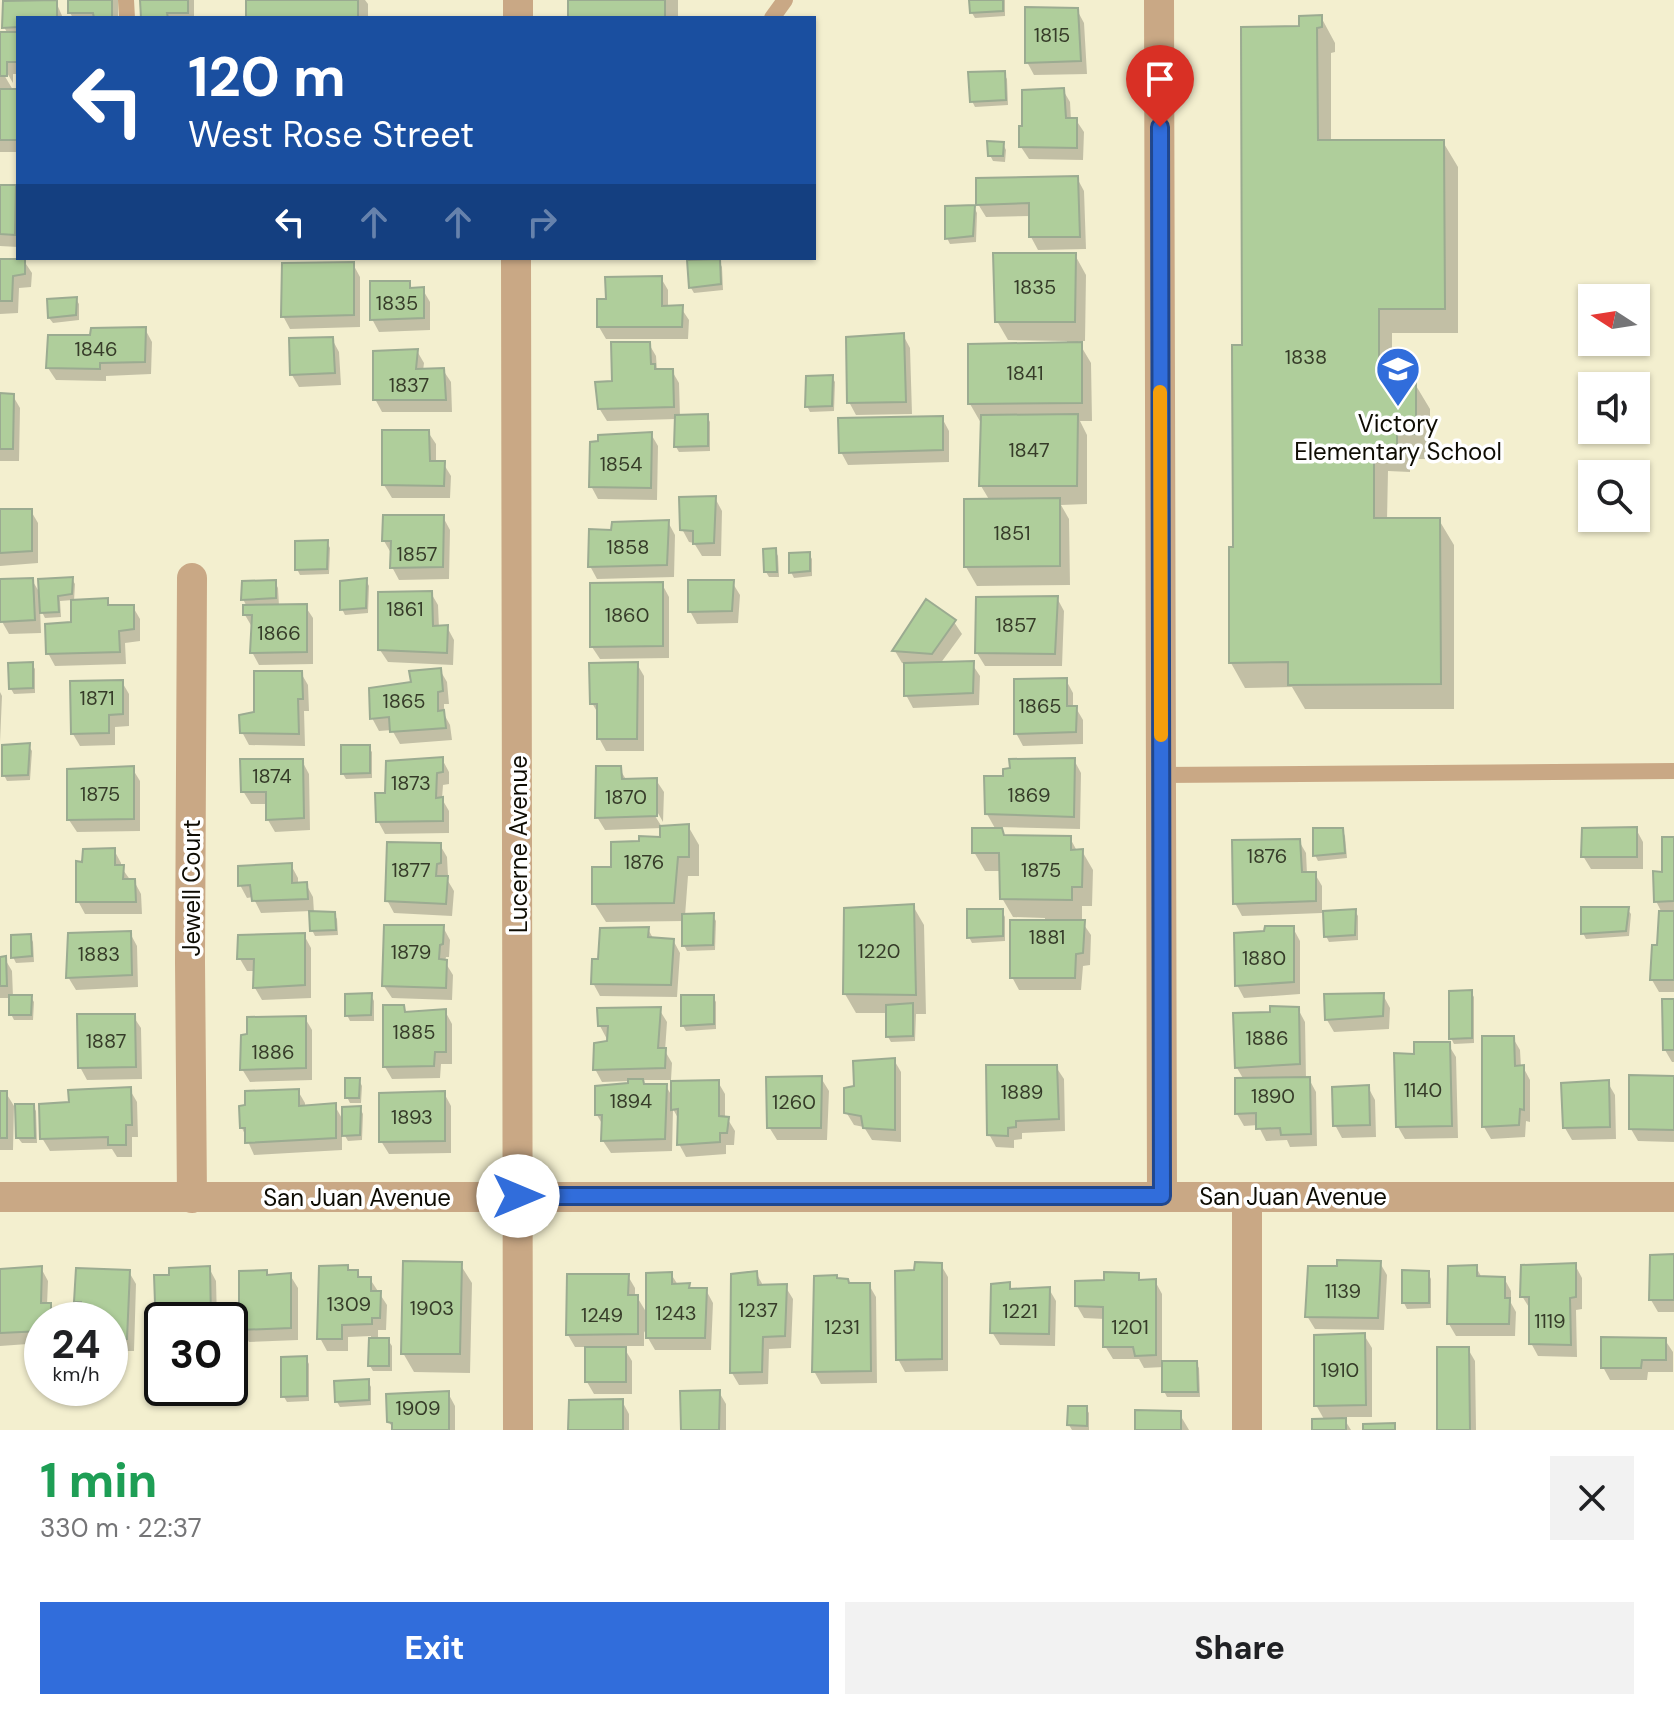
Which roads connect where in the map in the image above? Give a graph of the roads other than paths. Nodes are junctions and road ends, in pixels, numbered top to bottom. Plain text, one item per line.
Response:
1 (1159, 0) edge
2 (516, 260) edge
3 (192, 578) dead end
4 (1674, 771) edge
5 (1161, 775) junction
6 (518, 1196) junction
7 (1162, 1196) junction
8 (0, 1197) edge
9 (1247, 1197) junction
10 (1674, 1197) edge
11 (192, 1198) junction
12 (518, 1430) edge
13 (1247, 1430) edge

1 - 5 street
2 - 6 street, Lucerne Avenue
3 - 11 street, Jewell Court
4 - 5 lane
5 - 7 street
6 - 7 street, San Juan Avenue
6 - 11 street, San Juan Avenue
6 - 12 street, Lucerne Avenue
7 - 9 street, San Juan Avenue
8 - 11 street, San Juan Avenue
9 - 10 street, San Juan Avenue
9 - 13 street

